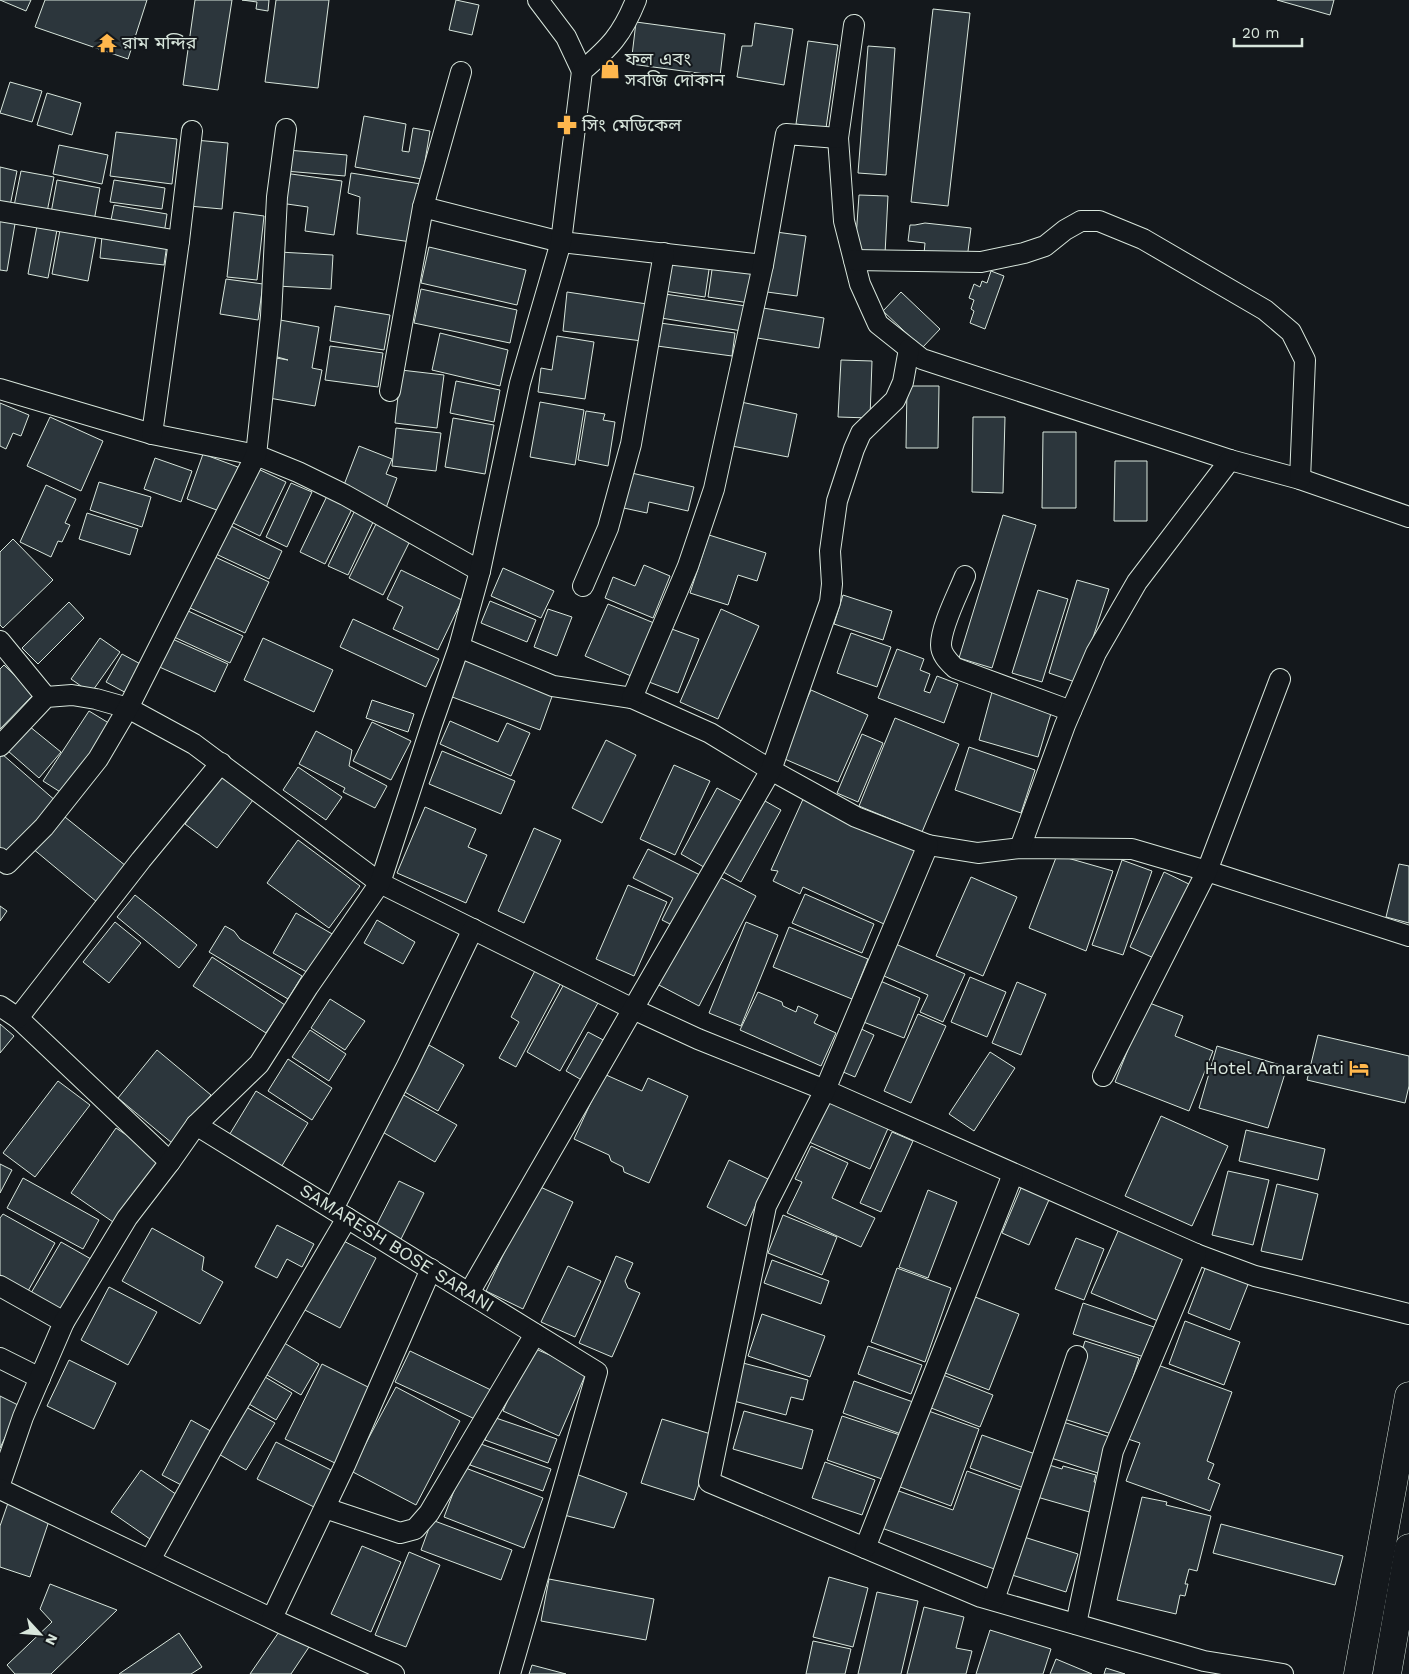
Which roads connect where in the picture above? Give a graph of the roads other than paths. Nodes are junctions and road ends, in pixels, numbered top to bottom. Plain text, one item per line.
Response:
1 (538, 0) edge
2 (636, 0) edge
3 (854, 25) dead end
4 (582, 71) junction
5 (461, 72) dead end
6 (286, 129) dead end
7 (192, 131) dead end
8 (838, 138) junction
9 (423, 208) junction
10 (0, 211) edge
11 (179, 241) junction
12 (561, 242) junction
13 (664, 253) junction
14 (854, 260) junction
15 (763, 264) junction
16 (909, 348) junction
17 (0, 389) edge
18 (390, 391) dead end
19 (152, 434) junction
20 (256, 455) junction
21 (1230, 460) junction
22 (1300, 479) junction
23 (1409, 517) edge
24 (480, 571) junction
25 (965, 576) dead end
26 (583, 586) dead end
27 (0, 641) edge
28 (459, 647) junction
29 (1280, 679) dead end
30 (46, 697) junction
31 (632, 698) junction
32 (128, 708) junction
33 (1071, 711) junction
34 (0, 746) edge
35 (221, 763) junction
36 (771, 770) junction
37 (928, 846) junction
38 (1020, 848) junction
39 (0, 858) edge
40 (1207, 871) junction
41 (380, 884) junction
42 (473, 929) junction
43 (1409, 936) edge
44 (0, 1006) edge
45 (633, 1009) junction
46 (18, 1018) junction
47 (1103, 1076) dead end
48 (825, 1090) junction
49 (196, 1125) junction
50 (170, 1162) junction
51 (1013, 1174) junction
52 (340, 1213) junction
53 (1196, 1254) junction
54 (431, 1269) junction
55 (0, 1286) edge
56 (469, 1293) junction
57 (1409, 1314) edge
58 (64, 1322) junction
59 (535, 1334) junction
60 (1077, 1356) dead end
61 (0, 1358) edge
62 (40, 1378) junction
63 (1409, 1396) edge
64 (0, 1484) edge
65 (0, 1489) edge
66 (325, 1508) junction
67 (865, 1548) junction
68 (1409, 1548) edge
69 (150, 1560) junction
70 (994, 1600) junction
71 (272, 1618) junction
72 (1076, 1624) junction
73 (394, 1674) edge
74 (510, 1674) edge
75 (1283, 1674) edge
76 (1358, 1674) edge
77 (1386, 1674) edge

1 - 4 street
2 - 4 street
3 - 8 street
4 - 12 street
5 - 9 street
6 - 20 street
7 - 11 street
8 - 14 street
8 - 15 street
9 - 12 street
9 - 18 street
10 - 11 street
11 - 19 street
12 - 13 street
12 - 24 street
13 - 15 street
13 - 26 street
14 - 16 street
14 - 22 street
15 - 31 street
16 - 21 street
16 - 36 street
17 - 19 street
19 - 20 street
20 - 24 street
20 - 32 street
21 - 22 street
21 - 33 street
22 - 23 street
24 - 28 street
25 - 33 street
27 - 30 street
28 - 31 street
28 - 41 street
29 - 40 street
30 - 32 street
30 - 34 street
31 - 36 street
32 - 35 street
32 - 39 street
33 - 38 street
35 - 41 street
35 - 46 street
36 - 37 street
36 - 45 street
37 - 38 street
37 - 48 street
38 - 40 street
40 - 43 street
40 - 47 street
41 - 42 street
41 - 49 street
42 - 45 street
42 - 52 street
44 - 46 street
45 - 48 street
45 - 56 street
46 - 50 street
48 - 51 street
48 - 67 street
49 - 50 street
49 - 52 street, SAMARESH BOSE SARANI
50 - 58 street
51 - 53 street
51 - 67 street
52 - 54 street, SAMARESH BOSE SARANI
52 - 69 street
53 - 57 street
53 - 72 street
54 - 56 street, SAMARESH BOSE SARANI
54 - 66 street
55 - 58 street
56 - 59 street, SAMARESH BOSE SARANI
58 - 62 street
59 - 66 street
59 - 74 street, SAMARESH BOSE SARANI
60 - 70 street
61 - 62 street
62 - 64 street
63 - 76 street
65 - 69 street
66 - 71 street
67 - 70 street
68 - 77 street
69 - 71 street
70 - 72 street
71 - 73 street
72 - 75 street

